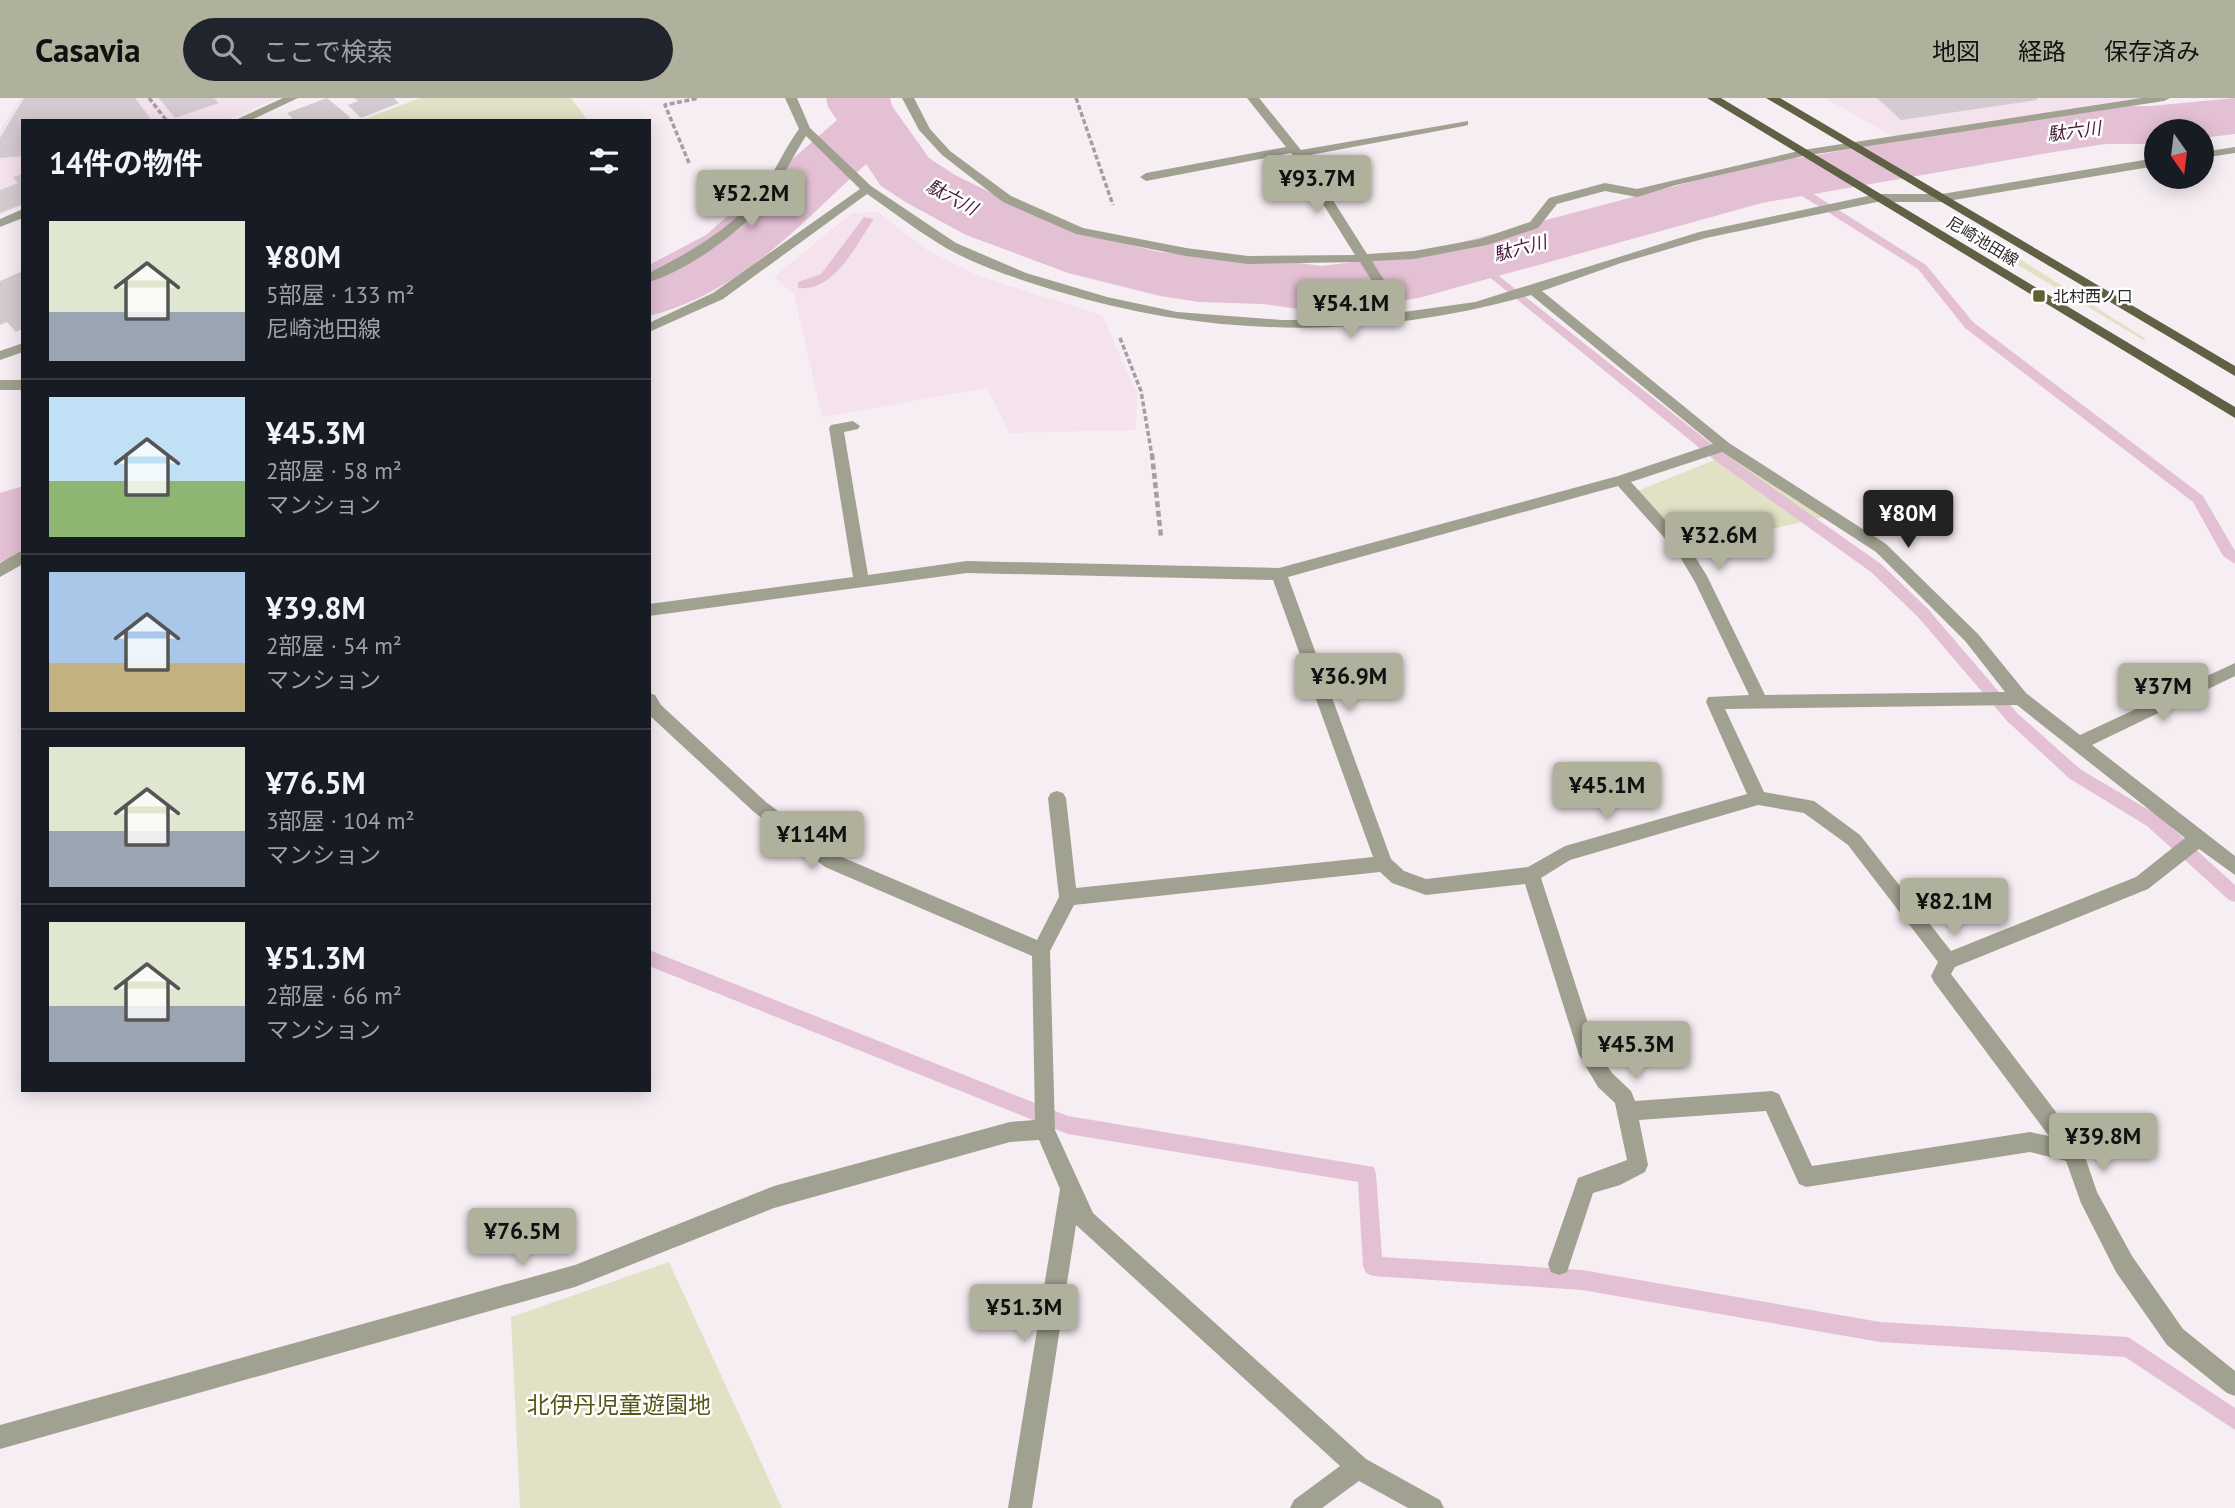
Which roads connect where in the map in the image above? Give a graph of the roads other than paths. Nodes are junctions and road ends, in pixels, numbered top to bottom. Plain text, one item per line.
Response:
1 (292, 98) edge
2 (791, 98) edge
3 (908, 98) edge
4 (1253, 98) edge
5 (1713, 98) edge
6 (1772, 98) edge
7 (2164, 98) edge
8 (244, 119) edge
9 (1464, 124) dead end
10 (805, 129) junction
11 (1851, 145) junction
12 (2235, 150) edge
13 (1296, 151) junction
14 (1803, 153) junction
15 (2214, 153) edge
16 (2144, 164) edge
17 (1146, 177) dead end
18 (867, 188) junction
19 (1877, 198) junction
20 (1942, 198) junction
21 (21, 214) edge
22 (0, 223) edge
23 (1364, 258) junction
24 (651, 277) edge
25 (1533, 290) junction
26 (1401, 317) junction
27 (651, 327) edge
28 (21, 348) edge
29 (0, 356) edge
30 (2235, 372) edge
31 (0, 385) edge
32 (21, 385) edge
33 (2235, 413) edge
34 (853, 426) dead end
35 (1724, 446) junction
36 (1621, 480) junction
37 (21, 557) edge
38 (0, 571) edge
39 (1279, 574) junction
40 (862, 582) junction
41 (651, 610) edge
42 (2235, 669) edge
43 (2020, 698) junction
44 (1760, 701) junction
45 (651, 703) edge
46 (2077, 744) junction
47 (1058, 798) dead end
48 (1758, 798) junction
49 (2199, 838) junction
50 (1384, 864) junction
51 (2235, 867) edge
52 (1531, 875) junction
53 (1068, 897) junction
54 (1041, 951) junction
55 (1948, 961) junction
56 (1627, 1111) junction
57 (1045, 1129) junction
58 (2074, 1152) junction
59 (1071, 1188) junction
60 (1559, 1264) dead end
61 (2235, 1385) edge
62 (0, 1437) edge
63 (1358, 1467) junction
64 (1020, 1508) edge
65 (1302, 1508) edge
66 (1432, 1508) edge

1 - 8 street
2 - 10 street
3 - 23 street
4 - 13 street
5 - 14 main road, 尼崎池田線
6 - 11 main road, 尼崎池田線
7 - 11 street
9 - 13 street
10 - 18 street
10 - 24 street
11 - 14 street
11 - 20 main road, 尼崎池田線
12 - 15 street
13 - 17 street
13 - 23 street
14 - 19 main road, 尼崎池田線
14 - 23 street
16 - 20 street
18 - 26 street
18 - 27 street
19 - 20 street
19 - 25 street
19 - 33 main road, 尼崎池田線
20 - 30 main road, 尼崎池田線
21 - 22 street
23 - 26 street
25 - 26 street
25 - 35 street
28 - 29 street
31 - 32 street
34 - 40 street
35 - 36 street
35 - 43 street
36 - 39 street
36 - 44 street
37 - 38 street
39 - 40 street
39 - 50 street
40 - 41 street
42 - 46 street
43 - 44 street
43 - 46 street
44 - 48 street
45 - 54 street
46 - 49 street
47 - 53 street
48 - 52 street
48 - 55 street
49 - 51 street
49 - 55 street
50 - 52 street
50 - 53 street
52 - 56 street
53 - 54 street
54 - 57 street
55 - 58 street
56 - 58 street
56 - 60 street
57 - 59 street
57 - 62 street
58 - 61 street
59 - 63 street
59 - 64 street
63 - 65 street
63 - 66 street

